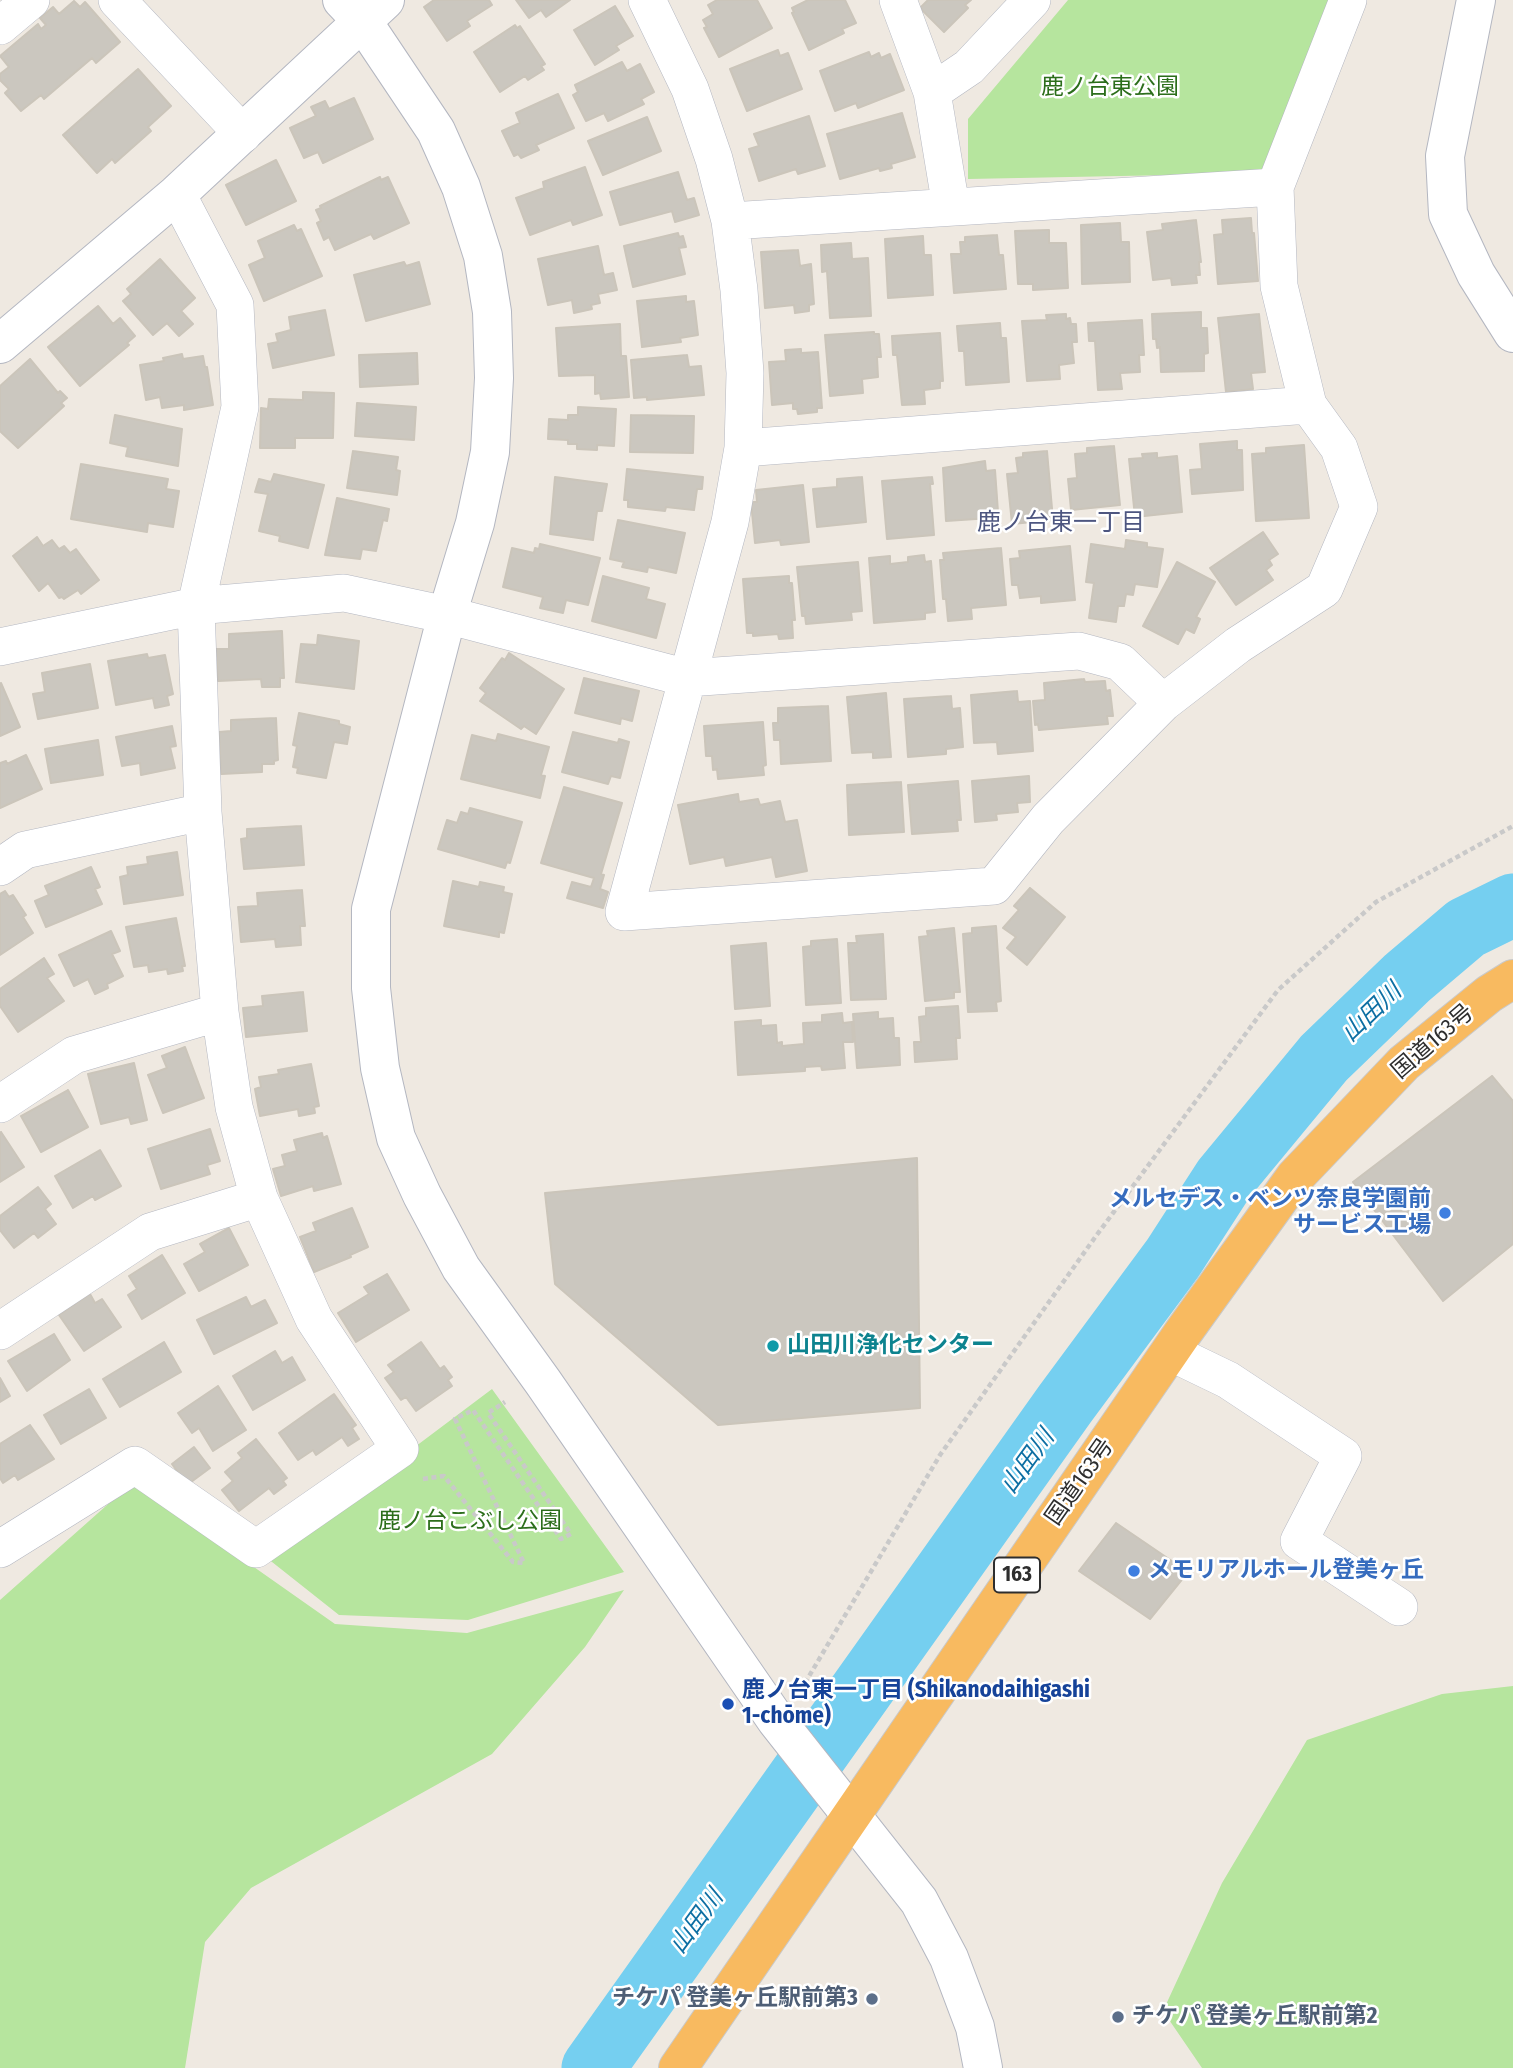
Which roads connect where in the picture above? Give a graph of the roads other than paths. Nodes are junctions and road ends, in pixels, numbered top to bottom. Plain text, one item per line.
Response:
1 (32, 0) edge
2 (117, 0) edge
3 (647, 0) edge
4 (898, 0) edge
5 (1032, 0) edge
6 (1348, 0) edge
7 (1476, 0) edge
8 (363, 7) edge
9 (0, 26) edge
10 (932, 92) junction
11 (243, 134) junction
12 (1275, 187) junction
13 (177, 194) junction
14 (951, 207) junction
15 (730, 221) junction
16 (1513, 333) edge
17 (0, 344) edge
18 (1308, 405) junction
19 (743, 448) junction
20 (196, 607) junction
21 (447, 615) junction
22 (0, 647) edge
23 (687, 678) junction
24 (1163, 703) junction
25 (203, 812) junction
26 (0, 867) edge
27 (1513, 979) edge
28 (220, 1012) junction
29 (0, 1104) edge
30 (259, 1198) junction
31 (0, 1331) edge
32 (1170, 1352) junction
33 (0, 1549) edge
34 (1399, 1607) dead end
35 (851, 1817) junction
36 (678, 2068) edge
37 (983, 2068) edge

1 - 9 street
2 - 11 street
3 - 15 street
4 - 10 street
5 - 10 street
6 - 12 street
7 - 16 street
8 - 11 street
8 - 21 street
10 - 14 street
11 - 13 street
12 - 14 street
12 - 18 street
13 - 17 street
13 - 20 street
14 - 15 street
15 - 19 street
18 - 19 street
18 - 24 street
19 - 23 street
20 - 21 street
20 - 22 street
20 - 25 street
21 - 23 street
21 - 35 street
23 - 24 street
23 - 24 street
25 - 26 street
25 - 28 street
27 - 32 highway, 国道163号 / 163
28 - 29 street
28 - 30 street
30 - 31 street
30 - 33 street
32 - 34 street
32 - 35 highway, 国道163号 / 163
35 - 36 highway, 国道163号 / 163
35 - 37 street

